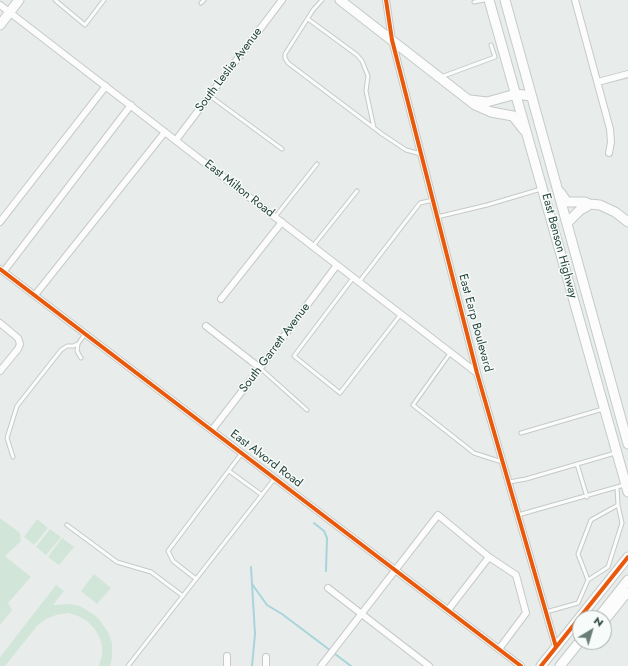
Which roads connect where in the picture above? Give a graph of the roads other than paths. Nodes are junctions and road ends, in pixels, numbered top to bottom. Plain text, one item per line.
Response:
1 (19, 0) edge
2 (55, 0) edge
3 (104, 0) edge
4 (204, 0) edge
5 (282, 0) edge
6 (322, 0) edge
7 (340, 0) edge
8 (386, 0) edge
9 (484, 0) edge
10 (489, 0) edge
11 (506, 0) edge
12 (575, 0) edge
13 (474, 2) dead end
14 (201, 4) dead end
15 (0, 5) edge
16 (9, 13) junction
17 (308, 19) junction
18 (0, 25) edge
19 (392, 40) junction
20 (491, 45) dead end
21 (504, 54) junction
22 (495, 57) junction
23 (628, 74) edge
24 (440, 78) junction
25 (598, 82) junction
26 (106, 86) junction
27 (516, 94) junction
28 (210, 96) junction
29 (531, 96) junction
30 (467, 99) junction
31 (131, 105) junction
32 (374, 128) junction
33 (165, 132) junction
34 (528, 134) junction
35 (176, 140) junction
36 (282, 149) dead end
37 (609, 153) dead end
38 (421, 154) junction
39 (317, 164) dead end
40 (543, 188) junction
41 (557, 190) junction
42 (357, 191) dead end
43 (433, 200) junction
44 (589, 204) junction
45 (275, 217) junction
46 (437, 217) junction
47 (0, 222) edge
48 (282, 222) junction
49 (628, 222) edge
50 (567, 223) junction
51 (312, 246) junction
52 (336, 264) junction
53 (2, 270) edge
54 (353, 278) junction
55 (359, 282) junction
56 (35, 295) junction
57 (221, 299) dead end
58 (401, 314) junction
59 (0, 323) edge
60 (206, 326) dead end
61 (85, 334) junction
62 (78, 344) junction
63 (451, 352) junction
64 (588, 352) junction
65 (603, 354) junction
66 (81, 358) dead end
67 (260, 368) junction
68 (0, 371) edge
69 (478, 373) junction
70 (604, 408) junction
71 (307, 410) dead end
72 (212, 430) junction
73 (521, 433) dead end
74 (628, 444) edge
75 (617, 452) junction
76 (242, 453) junction
77 (12, 457) dead end
78 (503, 463) junction
79 (577, 464) junction
80 (229, 471) junction
81 (275, 478) junction
82 (509, 482) junction
83 (624, 488) edge
84 (262, 495) junction
85 (587, 496) junction
86 (618, 505) junction
87 (518, 515) junction
88 (67, 525) dead end
89 (489, 557) junction
90 (628, 557) edge
91 (395, 570) junction
92 (196, 579) junction
93 (588, 580) junction
94 (628, 580) edge
95 (328, 588) dead end
96 (628, 593) edge
97 (182, 596) junction
98 (448, 610) junction
99 (604, 610) edge
100 (612, 610) edge
101 (546, 612) junction
102 (361, 614) junction
103 (556, 648) junction
104 (499, 649) junction
105 (573, 650) edge
106 (577, 650) edge
107 (227, 656) dead end
108 (266, 657) dead end
109 (562, 663) edge
110 (128, 666) edge
111 (227, 666) edge
112 (266, 666) edge
113 (321, 666) edge
114 (429, 666) edge
115 (521, 666) edge
116 (541, 666) edge

1 - 16 main road
2 - 3 lane
4 - 14 lane
5 - 28 street, South Leslie Avenue
6 - 17 lane
7 - 19 main road
8 - 19 street, East Earp Boulevard
9 - 13 lane
10 - 21 main road, East Benson Highway
11 - 29 main road, East Benson Highway
12 - 25 street
15 - 16 street, East Milton Road
16 - 18 main road
16 - 26 street, East Milton Road
17 - 32 lane
17 - 32 lane
19 - 24 main road
19 - 38 street, East Earp Boulevard
20 - 22 lane
21 - 22 lane
21 - 27 main road, East Benson Highway
22 - 24 lane
23 - 25 street
24 - 30 main road
25 - 37 street
26 - 31 street, East Milton Road
26 - 47 street
27 - 29 main road
27 - 30 main road
27 - 34 main road, East Benson Highway
28 - 35 street, South Leslie Avenue
28 - 36 lane
29 - 41 main road, East Benson Highway
30 - 34 main road
31 - 33 street, East Milton Road
31 - 53 street
32 - 38 lane
33 - 35 street, East Milton Road
33 - 56 street
34 - 40 main road, East Benson Highway
35 - 45 street, East Milton Road
38 - 43 street, East Earp Boulevard
39 - 45 lane
40 - 46 lane
40 - 64 main road, East Benson Highway
41 - 44 main road
41 - 50 main road, East Benson Highway
42 - 51 lane
43 - 46 street, East Earp Boulevard
43 - 55 lane
44 - 49 main road
44 - 50 main road
45 - 48 street, East Milton Road
46 - 69 street, East Earp Boulevard
48 - 51 street, East Milton Road
48 - 57 street
50 - 65 main road, East Benson Highway
51 - 52 street, East Milton Road
52 - 54 street, East Milton Road
52 - 67 street, South Garrett Avenue
53 - 56 street, East Alvord Road
54 - 55 street, East Milton Road
54 - 58 lane
55 - 58 street, East Milton Road
56 - 61 street, East Alvord Road
58 - 63 street, East Milton Road
59 - 68 street
60 - 67 street
61 - 62 lane
61 - 72 street, East Alvord Road
62 - 66 lane
62 - 77 lane
63 - 69 street, East Milton Road
63 - 78 lane
64 - 65 main road
64 - 70 main road, East Benson Highway
65 - 74 main road, East Benson Highway
67 - 71 lane
67 - 72 street, South Garrett Avenue
69 - 78 street, East Earp Boulevard
70 - 73 lane
70 - 75 main road, East Benson Highway
72 - 76 street, East Alvord Road
75 - 79 lane
75 - 83 main road, East Benson Highway
76 - 80 lane
76 - 81 street, East Alvord Road
78 - 82 street, East Earp Boulevard
79 - 82 lane
79 - 85 lane
80 - 84 lane
80 - 92 lane
81 - 84 lane
81 - 91 street, East Alvord Road
82 - 87 street, East Earp Boulevard
83 - 85 lane
83 - 86 lane
84 - 92 lane
85 - 87 lane
86 - 93 lane
86 - 93 lane
87 - 101 street, East Earp Boulevard
88 - 97 lane
89 - 91 street
89 - 98 street
89 - 104 street
90 - 103 main road
91 - 98 street, East Alvord Road
91 - 102 street
92 - 97 lane
93 - 101 lane
94 - 99 main road
95 - 102 street
96 - 100 main road
97 - 110 lane
98 - 104 street, East Alvord Road
101 - 103 street, East Earp Boulevard
102 - 113 street
102 - 114 street
103 - 116 main road
104 - 115 street, East Alvord Road
105 - 109 main road
106 - 109 main road
107 - 111 street
108 - 112 street

